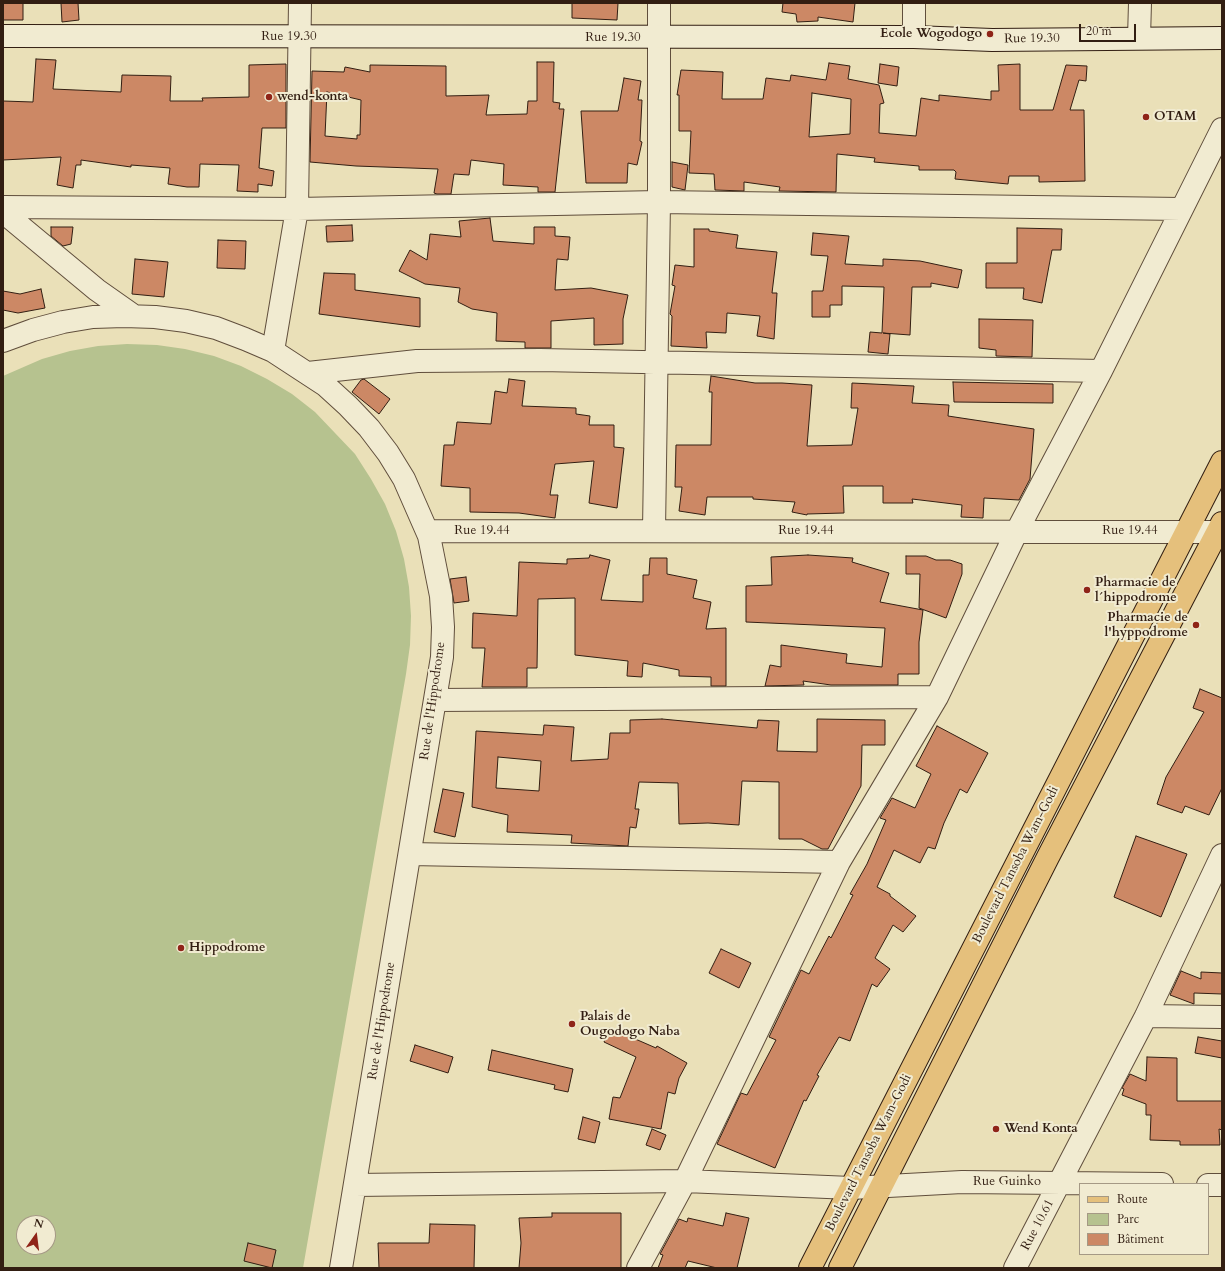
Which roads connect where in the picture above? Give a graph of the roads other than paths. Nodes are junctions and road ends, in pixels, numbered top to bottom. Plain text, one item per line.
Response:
1 (300, 3) edge
2 (659, 3) edge
3 (914, 3) edge
4 (1140, 3) edge
5 (3, 36) edge
6 (300, 37) junction
7 (914, 37) junction
8 (658, 38) junction
9 (1139, 38) junction
10 (1222, 38) edge
11 (1222, 129) edge
12 (660, 202) junction
13 (3, 207) edge
14 (297, 209) junction
15 (1182, 209) junction
16 (3, 212) edge
17 (134, 316) junction
18 (3, 341) edge
19 (273, 352) junction
20 (657, 363) junction
21 (1101, 370) junction
22 (308, 373) junction
23 (1222, 462) edge
24 (1221, 529) edge
25 (654, 530) junction
26 (427, 531) junction
27 (1017, 531) junction
28 (1186, 532) junction
29 (936, 697) junction
30 (435, 700) junction
31 (410, 854) junction
32 (1222, 856) edge
33 (839, 862) junction
34 (1146, 1016) junction
35 (1222, 1017) edge
36 (685, 1181) junction
37 (1061, 1182) junction
38 (1112, 1183) edge
39 (355, 1185) junction
40 (882, 1185) junction
41 (1209, 1185) edge
42 (1222, 1185) edge
43 (852, 1188) junction
44 (341, 1268) edge
45 (638, 1268) edge
46 (810, 1268) edge
47 (840, 1268) edge
48 (1015, 1268) edge

1 - 6 street
2 - 8 street
3 - 7 street
4 - 9 street
5 - 6 street, Rue 19.30
6 - 8 street, Rue 19.30
6 - 14 street
7 - 8 street, Rue 19.30
7 - 9 street, Rue 19.30
8 - 12 street
9 - 10 street, Rue 19.30
11 - 15 street
12 - 14 street
12 - 15 street
12 - 20 street
13 - 14 street
14 - 19 street
15 - 21 street
16 - 17 street
17 - 18 street, Rue de l'Hippodrome
17 - 19 street, Rue de l'Hippodrome
19 - 22 street, Rue de l'Hippodrome
20 - 21 street
20 - 22 street
20 - 25 street
21 - 27 street
22 - 26 street, Rue de l'Hippodrome
23 - 28 main road, Boulevard Tansoba Wam-Godi
24 - 28 street, Rue 19.44
24 - 40 main road, Boulevard Tansoba Wam-Godi
25 - 26 street, Rue 19.44
25 - 27 street, Rue 19.44
26 - 30 street, Rue de l'Hippodrome
27 - 28 street, Rue 19.44
27 - 29 street
28 - 43 main road, Boulevard Tansoba Wam-Godi
29 - 30 street
29 - 33 street
30 - 31 street, Rue de l'Hippodrome
31 - 33 street
31 - 39 street, Rue de l'Hippodrome
32 - 34 street, Rue 10.61
33 - 36 street
34 - 35 street
34 - 37 street, Rue 10.61
36 - 39 street, Rue Guinko
36 - 43 street, Rue Guinko
36 - 45 street
37 - 38 street, Rue Guinko
37 - 40 street, Rue Guinko
37 - 48 street, Rue 10.61
39 - 44 street, Rue de l'Hippodrome
40 - 43 street, Rue Guinko
40 - 47 main road, Boulevard Tansoba Wam-Godi
41 - 42 street
43 - 46 main road, Boulevard Tansoba Wam-Godi

